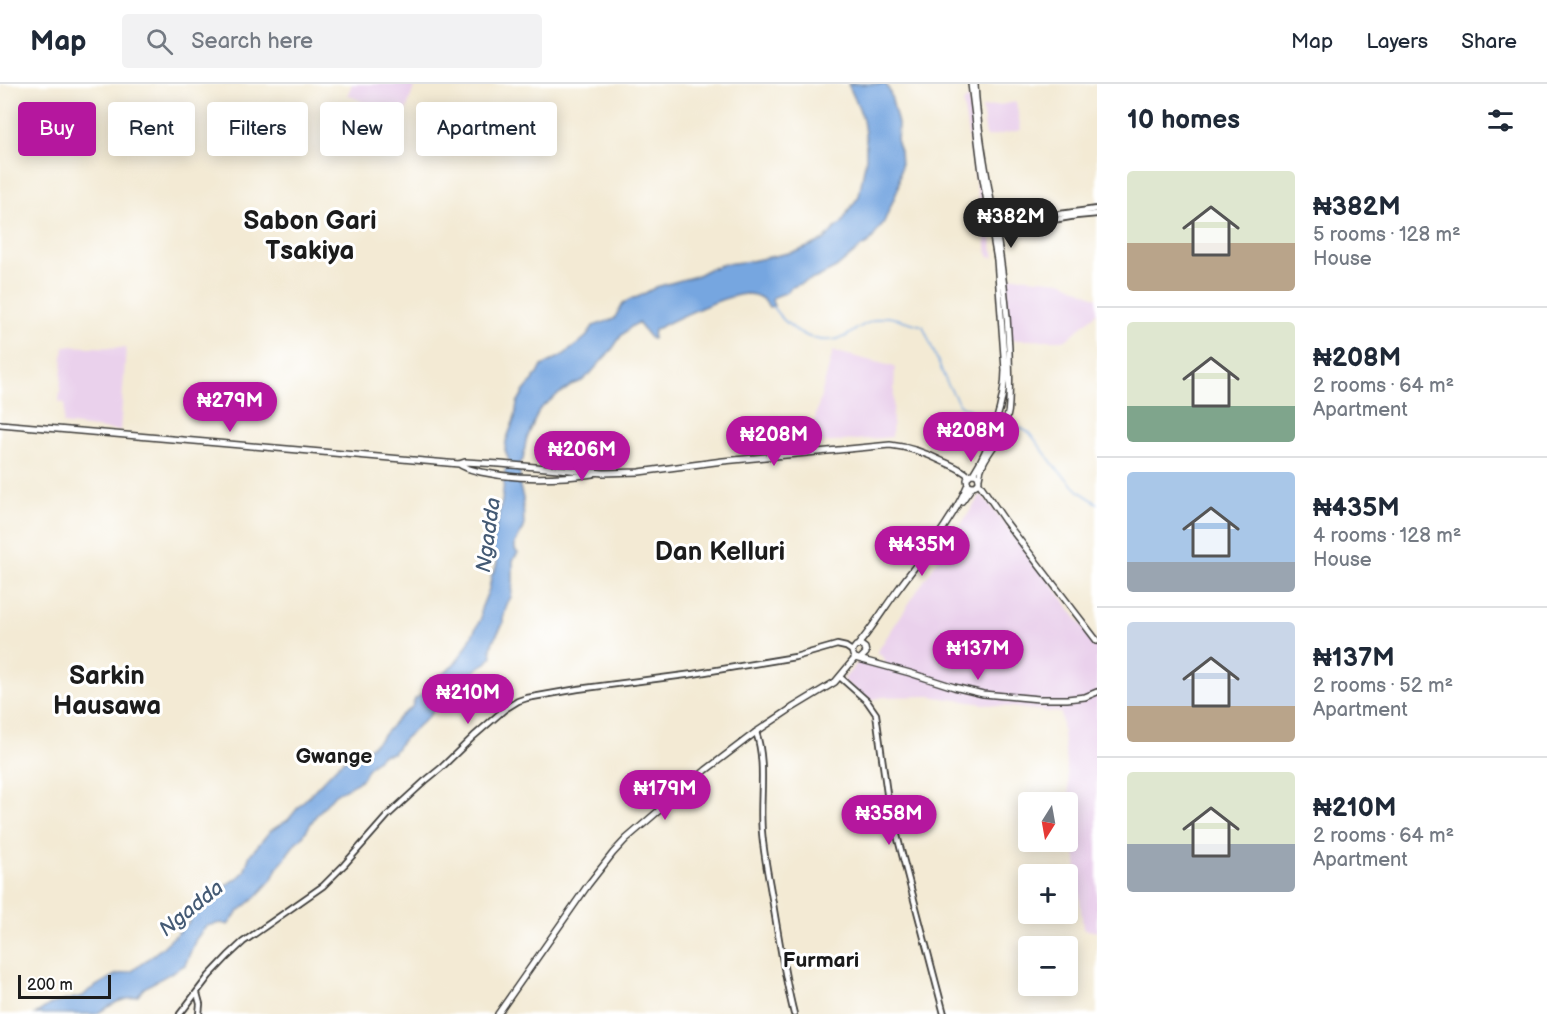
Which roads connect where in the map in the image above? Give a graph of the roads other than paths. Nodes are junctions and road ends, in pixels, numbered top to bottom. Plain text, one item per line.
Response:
1 (973, 84) edge
2 (1097, 209) edge
3 (1097, 214) edge
4 (993, 223) junction
5 (994, 231) junction
6 (0, 424) edge
7 (459, 464) junction
8 (604, 473) junction
9 (973, 481) junction
10 (871, 629) junction
11 (1097, 641) edge
12 (858, 645) junction
13 (865, 648) junction
14 (852, 651) junction
15 (858, 658) junction
16 (840, 677) junction
17 (1097, 692) edge
18 (756, 732) junction
19 (197, 993) junction
20 (180, 1014) edge
21 (199, 1014) edge
22 (498, 1014) edge
23 (794, 1014) edge
24 (944, 1014) edge

1 - 4 main road
2 - 4 street
3 - 5 street
4 - 5 main road
5 - 9 main road
5 - 9 main road
6 - 7 main road
7 - 8 main road
7 - 8 main road
8 - 9 main road
9 - 10 main road
9 - 11 main road
10 - 12 main road
10 - 13 main road
12 - 13 main road
12 - 14 main road
13 - 15 main road
14 - 15 main road
14 - 19 street
15 - 16 main road
15 - 17 main road
16 - 18 main road
16 - 24 street
18 - 22 main road
18 - 23 street
19 - 20 street
19 - 21 street

